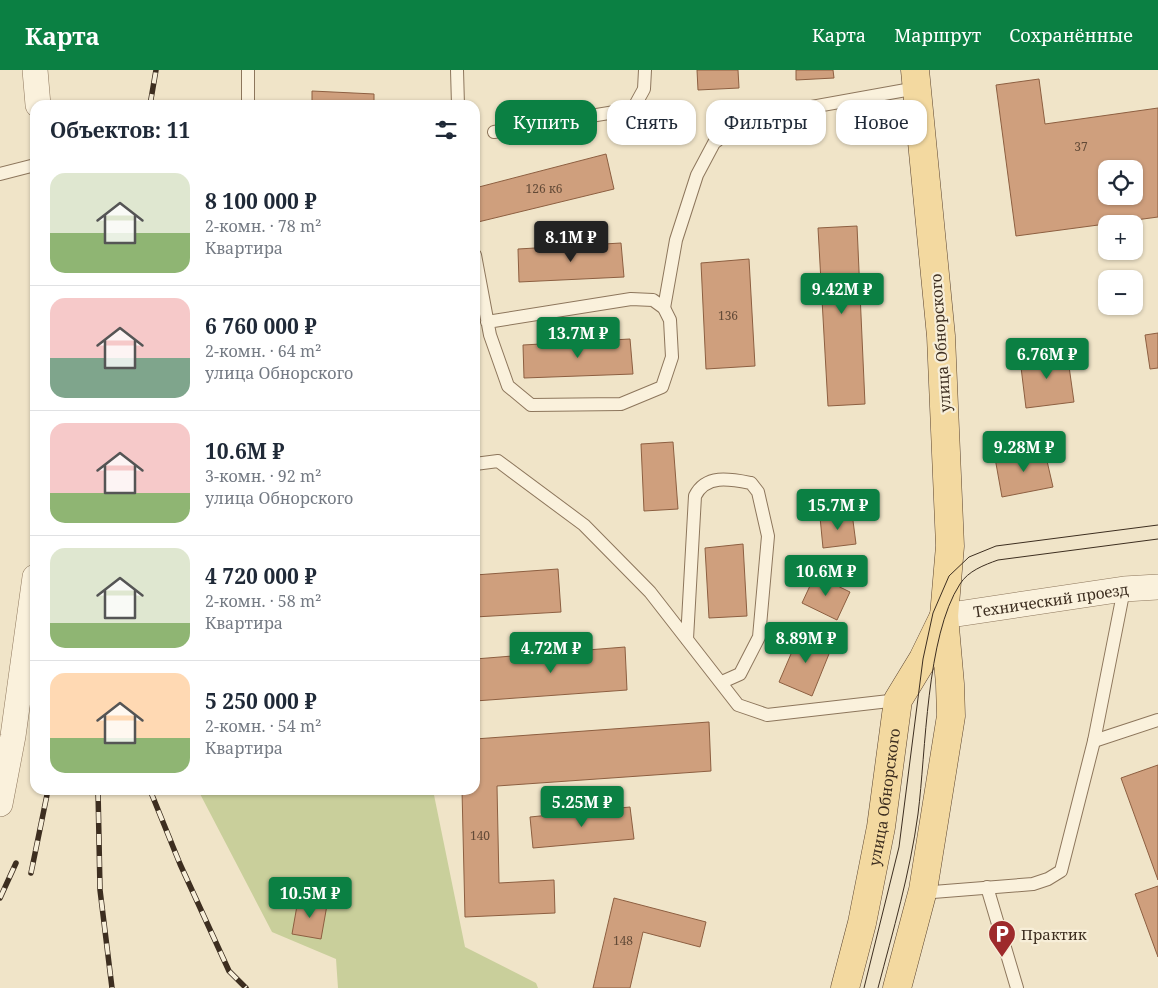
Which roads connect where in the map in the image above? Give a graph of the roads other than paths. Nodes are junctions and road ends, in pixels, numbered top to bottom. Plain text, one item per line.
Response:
1 (35, 70) edge
2 (248, 70) edge
3 (457, 70) edge
4 (645, 70) edge
5 (916, 79) edge
6 (38, 100) edge
7 (248, 100) edge
8 (458, 100) edge
9 (494, 132) dead end
10 (30, 166) edge
11 (0, 174) edge
12 (480, 281) edge
13 (664, 308) junction
14 (488, 322) junction
15 (480, 463) edge
16 (1158, 586) edge
17 (1124, 589) junction
18 (30, 607) edge
19 (944, 616) junction
20 (687, 639) junction
21 (722, 682) junction
22 (898, 700) junction
23 (1158, 720) edge
24 (1094, 742) junction
25 (4, 763) edge
26 (0, 804) edge
27 (987, 887) junction
28 (928, 891) junction
29 (844, 988) edge
30 (897, 988) edge
31 (1017, 988) edge

1 - 6 street
2 - 7 lane
3 - 8 lane
4 - 9 lane
5 - 13 lane
5 - 19 main road, улица Обнорского
10 - 11 lane
12 - 14 lane
13 - 14 lane
13 - 14 lane
15 - 20 lane
16 - 17 street, Технический проезд
17 - 19 street, Технический проезд
17 - 24 lane
18 - 25 street
19 - 22 main road, улица Обнорского
19 - 28 main road, улица Обнорского
20 - 21 lane
20 - 21 lane
21 - 22 lane
22 - 29 main road, улица Обнорского
23 - 24 lane
24 - 27 lane
25 - 26 street
27 - 28 lane
27 - 31 lane
28 - 30 main road, улица Обнорского

